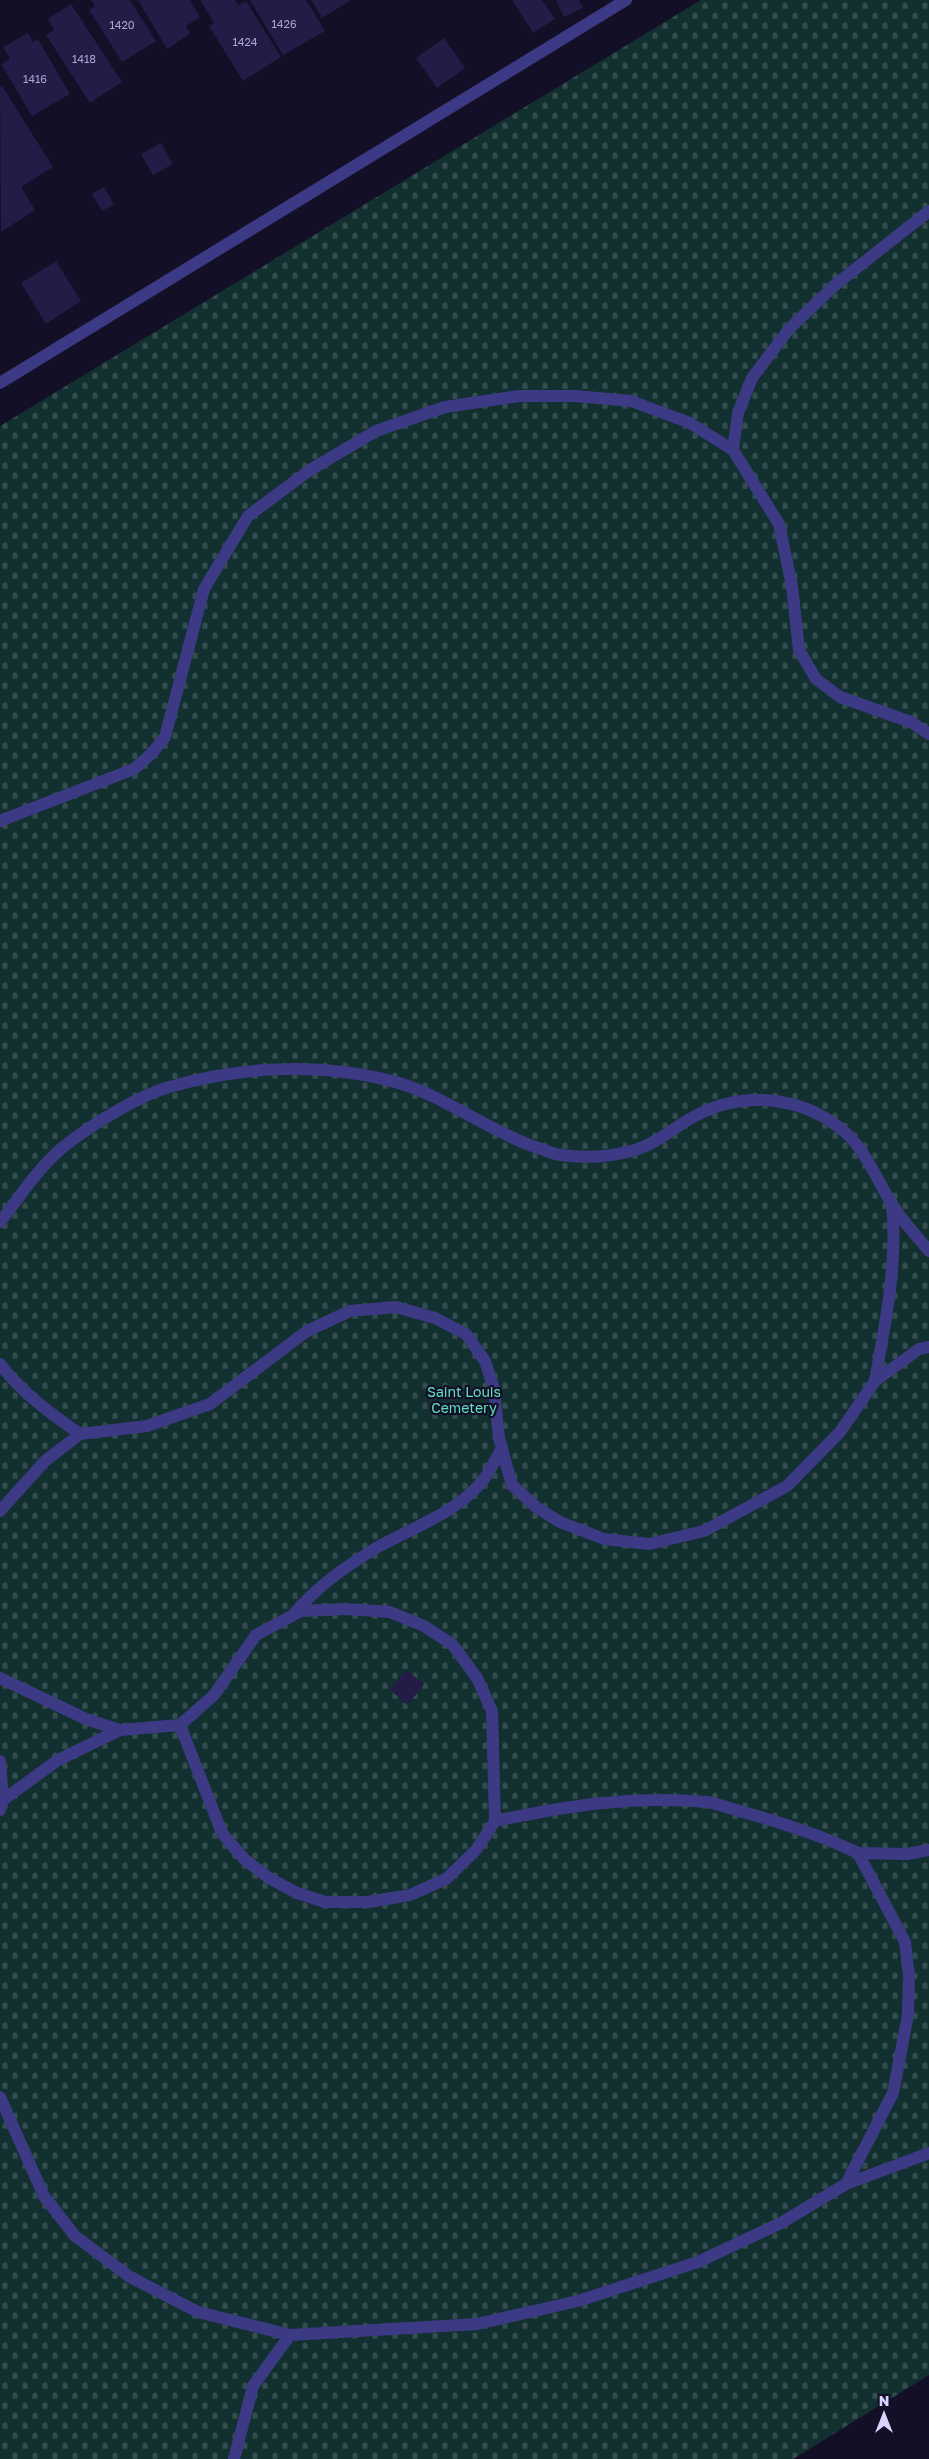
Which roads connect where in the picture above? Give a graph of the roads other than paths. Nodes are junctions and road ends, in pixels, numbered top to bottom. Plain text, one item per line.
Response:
1 (626, 0) edge
2 (929, 211) edge
3 (0, 383) edge
4 (733, 450) junction
5 (929, 734) edge
6 (0, 821) edge
7 (892, 1206) junction
8 (0, 1222) edge
9 (929, 1251) edge
10 (929, 1347) edge
11 (0, 1364) edge
12 (875, 1381) junction
13 (80, 1434) junction
14 (502, 1448) junction
15 (0, 1511) edge
16 (291, 1617) junction
17 (0, 1678) edge
18 (180, 1726) junction
19 (120, 1730) junction
20 (0, 1761) edge
21 (2, 1805) edge
22 (495, 1821) junction
23 (929, 1850) edge
24 (858, 1853) junction
25 (0, 2097) edge
26 (929, 2153) edge
27 (846, 2184) junction
28 (290, 2335) junction
29 (234, 2459) edge

1 - 3 lane
2 - 4 lane
4 - 5 lane
4 - 6 lane
7 - 8 lane
7 - 9 lane
7 - 12 lane
10 - 12 lane
11 - 13 lane
12 - 14 lane
13 - 14 lane
13 - 15 lane
14 - 16 lane
16 - 18 lane
16 - 22 lane
17 - 19 lane
18 - 19 lane
18 - 22 lane
19 - 21 lane
20 - 21 lane
22 - 24 lane
23 - 24 lane
24 - 27 lane
25 - 28 lane
26 - 27 lane
27 - 28 lane
28 - 29 lane

